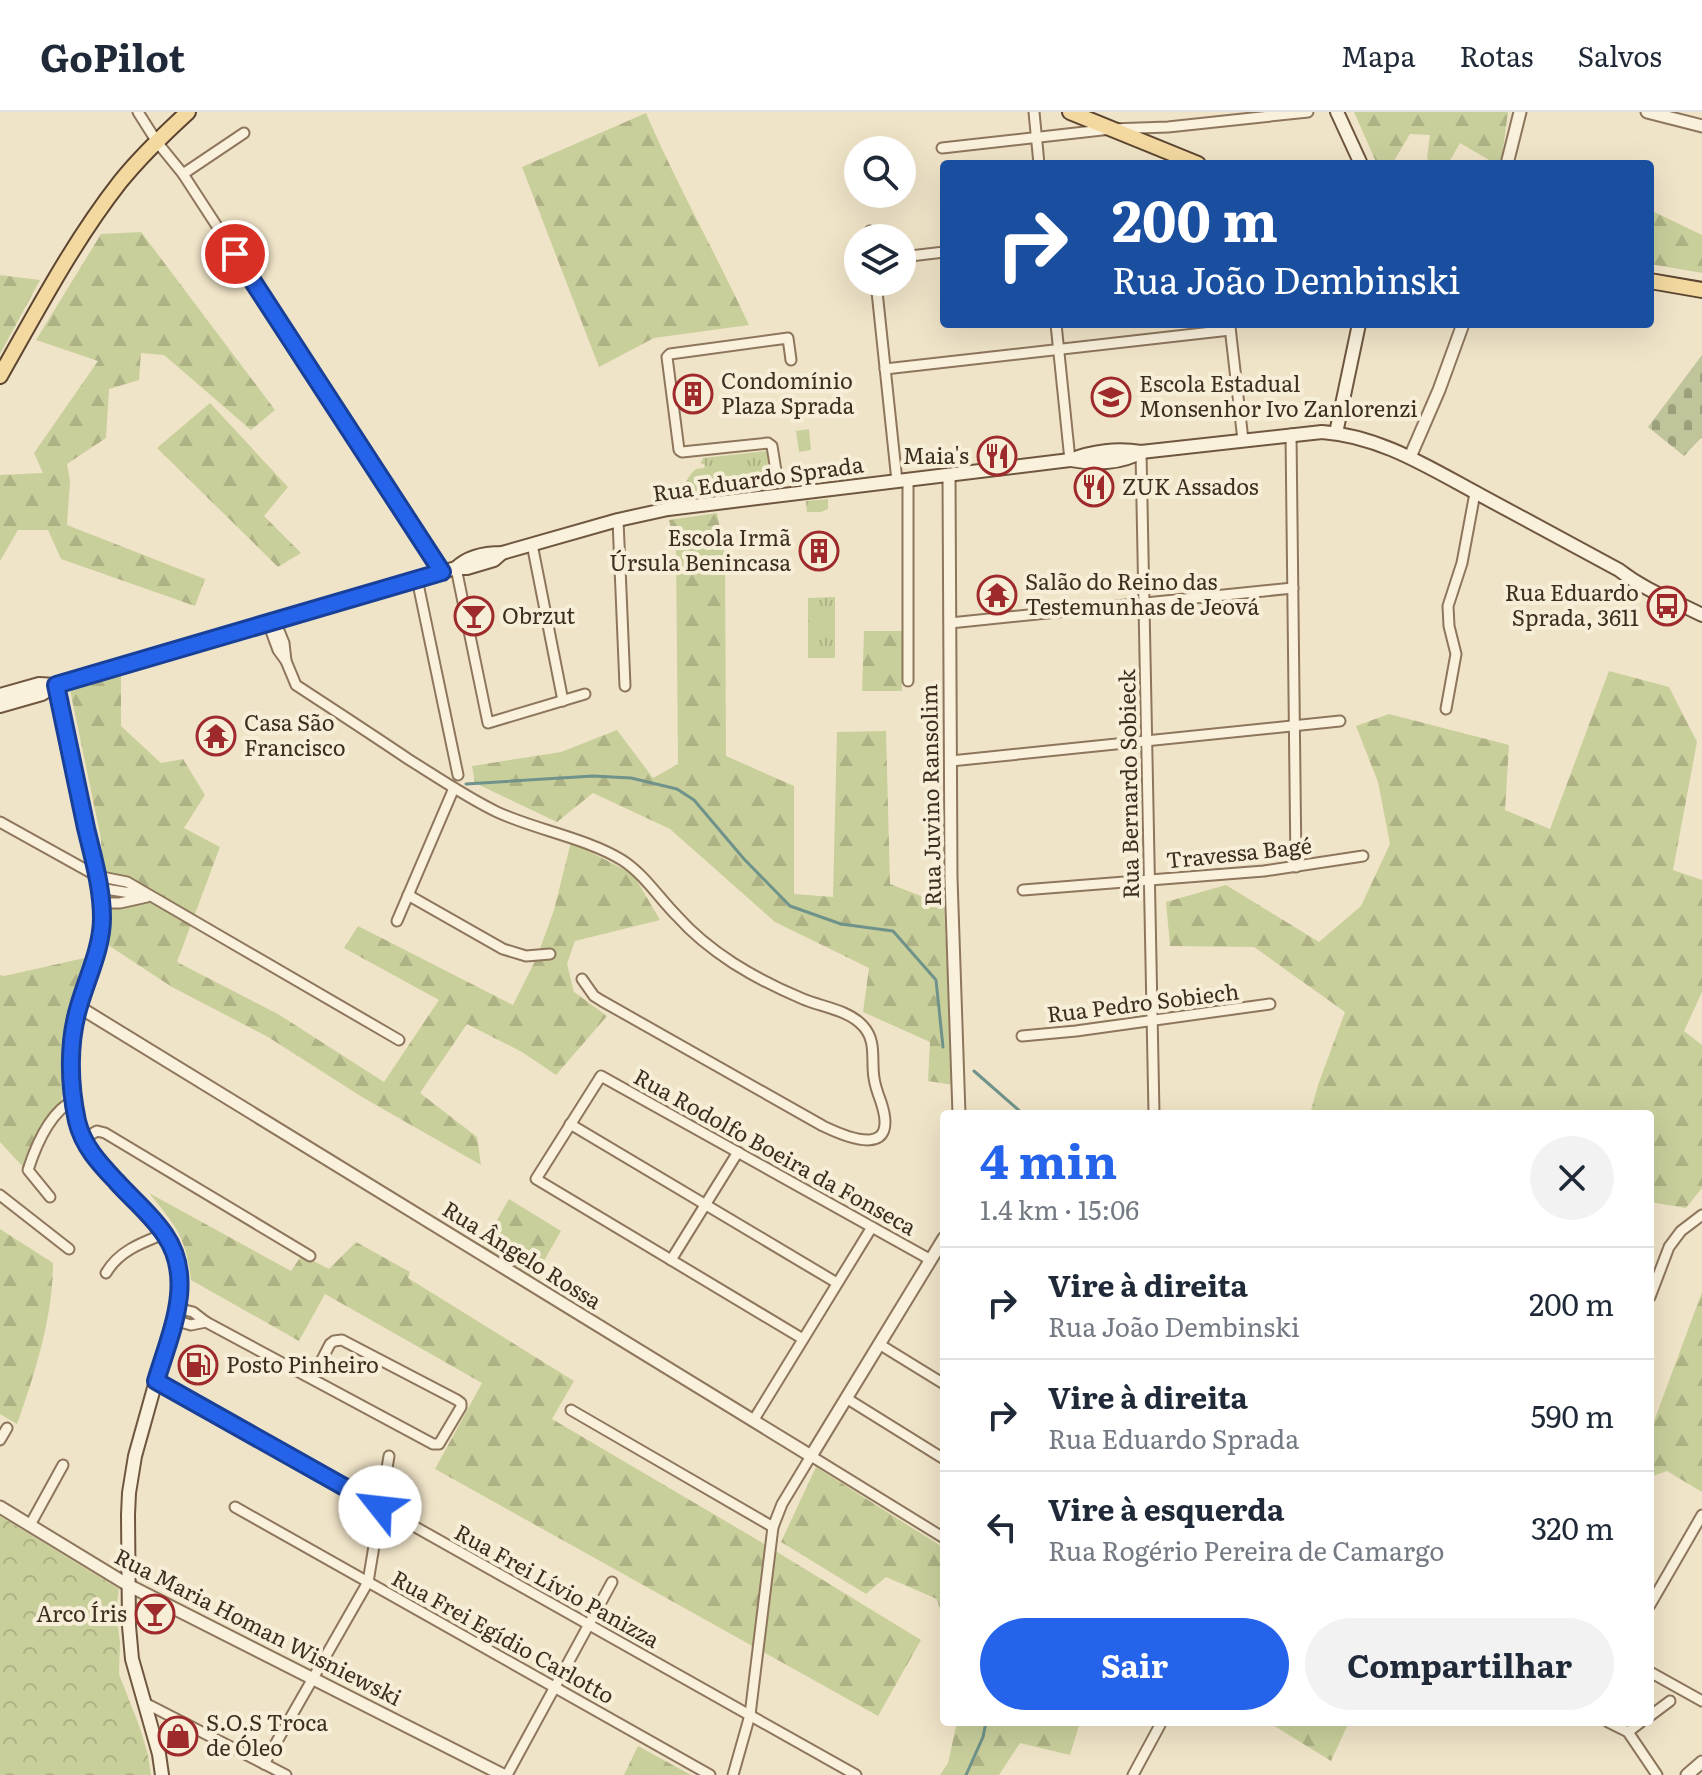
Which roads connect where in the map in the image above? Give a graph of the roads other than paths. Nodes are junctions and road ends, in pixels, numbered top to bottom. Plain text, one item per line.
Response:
1 (138, 112) edge
2 (188, 112) edge
3 (1034, 112) edge
4 (1070, 112) edge
5 (1308, 112) edge
6 (1337, 112) edge
7 (1520, 112) edge
8 (1647, 112) edge
9 (1702, 126) edge
10 (1111, 129) junction
11 (244, 133) dead end
12 (1036, 137) junction
13 (157, 142) junction
14 (942, 148) dead end
15 (1039, 160) edge
16 (1188, 160) edge
17 (1359, 160) edge
18 (1508, 160) edge
19 (183, 174) junction
20 (940, 252) edge
21 (916, 255) edge
22 (1654, 282) edge
23 (1702, 290) edge
24 (877, 296) edge
25 (1056, 328) edge
26 (1223, 328) edge
27 (1230, 328) edge
28 (1358, 328) edge
29 (1461, 328) edge
30 (1059, 350) junction
31 (791, 360) dead end
32 (885, 369) junction
33 (0, 376) edge
34 (1336, 433) junction
35 (1291, 434) junction
36 (1243, 440) junction
37 (1141, 452) junction
38 (1410, 457) junction
39 (1070, 460) junction
40 (776, 471) dead end
41 (949, 475) junction
42 (903, 480) junction
43 (1475, 493) junction
44 (618, 520) junction
45 (532, 544) junction
46 (456, 568) junction
47 (442, 572) junction
48 (417, 579) junction
49 (1293, 588) junction
50 (1144, 603) junction
51 (1702, 615) edge
52 (272, 622) junction
53 (950, 623) junction
54 (908, 681) dead end
55 (56, 685) junction
56 (625, 686) dead end
57 (585, 694) dead end
58 (0, 695) edge
59 (563, 701) junction
60 (0, 706) edge
61 (1446, 709) dead end
62 (1340, 721) dead end
63 (1295, 726) junction
64 (1147, 741) junction
65 (951, 761) junction
66 (458, 775) dead end
67 (454, 788) junction
68 (0, 822) edge
69 (1363, 856) dead end
70 (1296, 867) junction
71 (1149, 880) junction
72 (98, 882) junction
73 (1023, 890) dead end
74 (408, 895) junction
75 (150, 896) junction
76 (101, 903) junction
77 (397, 921) dead end
78 (550, 954) dead end
79 (582, 979) dead end
80 (1270, 1004) dead end
81 (79, 1007) junction
82 (1152, 1020) junction
83 (1022, 1036) dead end
84 (399, 1040) dead end
85 (74, 1100) junction
86 (959, 1110) edge
87 (1154, 1110) edge
88 (570, 1124) junction
89 (83, 1139) junction
90 (738, 1152) junction
91 (0, 1195) edge
92 (50, 1197) dead end
93 (706, 1205) junction
94 (1702, 1215) edge
95 (872, 1227) junction
96 (164, 1234) junction
97 (940, 1245) edge
98 (69, 1249) dead end
99 (310, 1256) dead end
100 (671, 1260) junction
101 (931, 1260) junction
102 (106, 1273) dead end
103 (837, 1283) junction
104 (1654, 1286) edge
105 (175, 1314) junction
106 (803, 1339) junction
107 (879, 1344) junction
108 (312, 1379) junction
109 (156, 1381) junction
110 (940, 1382) edge
111 (846, 1398) junction
112 (571, 1410) dead end
113 (753, 1421) junction
114 (7, 1428) dead end
115 (0, 1440) edge
116 (389, 1456) dead end
117 (811, 1456) junction
118 (940, 1457) edge
119 (63, 1465) dead end
120 (0, 1507) edge
121 (235, 1507) dead end
122 (380, 1507) junction
123 (1702, 1515) edge
124 (30, 1525) junction
125 (773, 1527) junction
126 (940, 1536) edge
127 (368, 1582) junction
128 (612, 1582) dead end
129 (128, 1585) junction
130 (1654, 1598) edge
131 (589, 1624) junction
132 (1654, 1674) edge
133 (313, 1678) junction
134 (555, 1687) junction
135 (1670, 1701) dead end
136 (1702, 1701) edge
137 (143, 1702) junction
138 (1654, 1713) edge
139 (750, 1715) junction
140 (1159, 1726) edge
141 (1616, 1726) edge
142 (1636, 1726) edge
143 (1628, 1732) junction
144 (1702, 1762) edge
145 (264, 1764) junction
146 (162, 1775) edge
147 (286, 1775) edge
148 (505, 1775) edge
149 (710, 1775) edge
150 (733, 1775) edge
151 (856, 1775) edge
152 (1133, 1775) edge
153 (1657, 1775) edge
154 (1687, 1775) edge

1 - 13 street
2 - 13 main road
3 - 12 street
4 - 10 main road
5 - 10 street
6 - 17 main road
7 - 18 street
8 - 9 street
10 - 12 street
10 - 16 main road
11 - 19 street
12 - 14 street
12 - 15 street
13 - 19 street
13 - 33 main road
19 - 47 street
20 - 21 street
22 - 23 main road
24 - 32 street
25 - 30 street
26 - 30 street
27 - 36 street
28 - 34 main road
29 - 38 street
30 - 32 street
30 - 39 street
31 - 40 street
32 - 42 street
34 - 35 main road, Rua Eduardo Sprada
34 - 38 main road, Rua Eduardo Sprada
35 - 36 main road, Rua Eduardo Sprada
35 - 49 street
36 - 37 main road, Rua Eduardo Sprada
37 - 39 main road, Rua Eduardo Sprada
37 - 50 street, Rua Bernardo Sobieck
38 - 43 main road, Rua Eduardo Sprada
39 - 41 main road, Rua Eduardo Sprada
41 - 42 main road, Rua Eduardo Sprada
41 - 53 street, Rua Juvino Ransolim
42 - 44 main road, Rua Eduardo Sprada
42 - 54 street
43 - 51 main road, Rua Eduardo Sprada
43 - 61 street
44 - 45 main road, Rua Eduardo Sprada
44 - 56 street
45 - 46 main road, Rua Eduardo Sprada
45 - 59 street
46 - 47 main road, Rua Eduardo Sprada
46 - 59 street
47 - 48 main road, Rua Eduardo Sprada
48 - 52 main road, Rua Eduardo Sprada
48 - 66 street
49 - 50 street
49 - 63 street
50 - 53 street
50 - 64 street, Rua Bernardo Sobieck
52 - 55 main road, Rua Eduardo Sprada
52 - 67 street
53 - 65 street, Rua Juvino Ransolim
55 - 58 main road, Rua Eduardo Sprada
55 - 60 main road, Rua Eduardo Sprada
55 - 72 main road
57 - 59 street
62 - 63 street
63 - 64 street
63 - 70 street
64 - 65 street
64 - 71 street, Rua Bernardo Sobieck
65 - 86 street, Rua Juvino Ransolim
67 - 74 street
67 - 79 street
68 - 72 street
69 - 70 street, Travessa Bagé
70 - 71 street, Travessa Bagé
71 - 73 street, Travessa Bagé
71 - 82 street, Rua Bernardo Sobieck
72 - 75 street
72 - 76 main road
74 - 77 street
74 - 78 street
75 - 76 street
75 - 84 street
76 - 81 main road
80 - 82 street, Rua Pedro Sobiech
81 - 85 main road
81 - 113 street, Rua Ângelo Rossa
82 - 83 street, Rua Pedro Sobiech
82 - 87 street, Rua Bernardo Sobieck
85 - 89 main road
85 - 92 street
88 - 90 street, Rua Rodolfo Boeira da Fonseca
88 - 93 street
88 - 100 street
89 - 96 main road
89 - 99 street
90 - 93 street
90 - 95 street, Rua Rodolfo Boeira da Fonseca
91 - 98 street
93 - 100 street
93 - 103 street
94 - 104 street
95 - 101 street, Rua Rodolfo Boeira da Fonseca
95 - 103 street
96 - 102 street
96 - 105 main road
97 - 101 street
100 - 106 street
101 - 107 street
103 - 106 street
105 - 108 street
105 - 109 main road
106 - 113 street
107 - 110 street
107 - 111 street
108 - 108 street
109 - 122 street, Rua Frei Lívio Panizza
109 - 129 main road
111 - 117 street
111 - 118 street
112 - 125 street
113 - 117 street, Rua Ângelo Rossa
114 - 115 street
116 - 122 street
117 - 125 street
117 - 126 street, Rua Ângelo Rossa
119 - 124 street
120 - 124 street, Rua Maria Homan Wisniewski
121 - 127 street, Rua Frei Egídio Carlotto
122 - 127 street
122 - 131 street, Rua Frei Lívio Panizza
123 - 130 street
124 - 129 street, Rua Maria Homan Wisniewski
125 - 139 street
127 - 133 street
127 - 134 street, Rua Frei Egídio Carlotto
128 - 131 street
129 - 133 street, Rua Maria Homan Wisniewski
129 - 137 main road
131 - 134 street
131 - 139 street, Rua Frei Lívio Panizza
132 - 136 street
133 - 145 street
133 - 148 street, Rua Maria Homan Wisniewski
134 - 148 street
134 - 149 street, Rua Frei Egídio Carlotto
135 - 138 street
137 - 145 street
137 - 146 main road
139 - 150 street
139 - 151 street, Rua Frei Lívio Panizza
140 - 152 street
141 - 143 street
142 - 143 street
143 - 153 street
144 - 154 street
145 - 147 street

